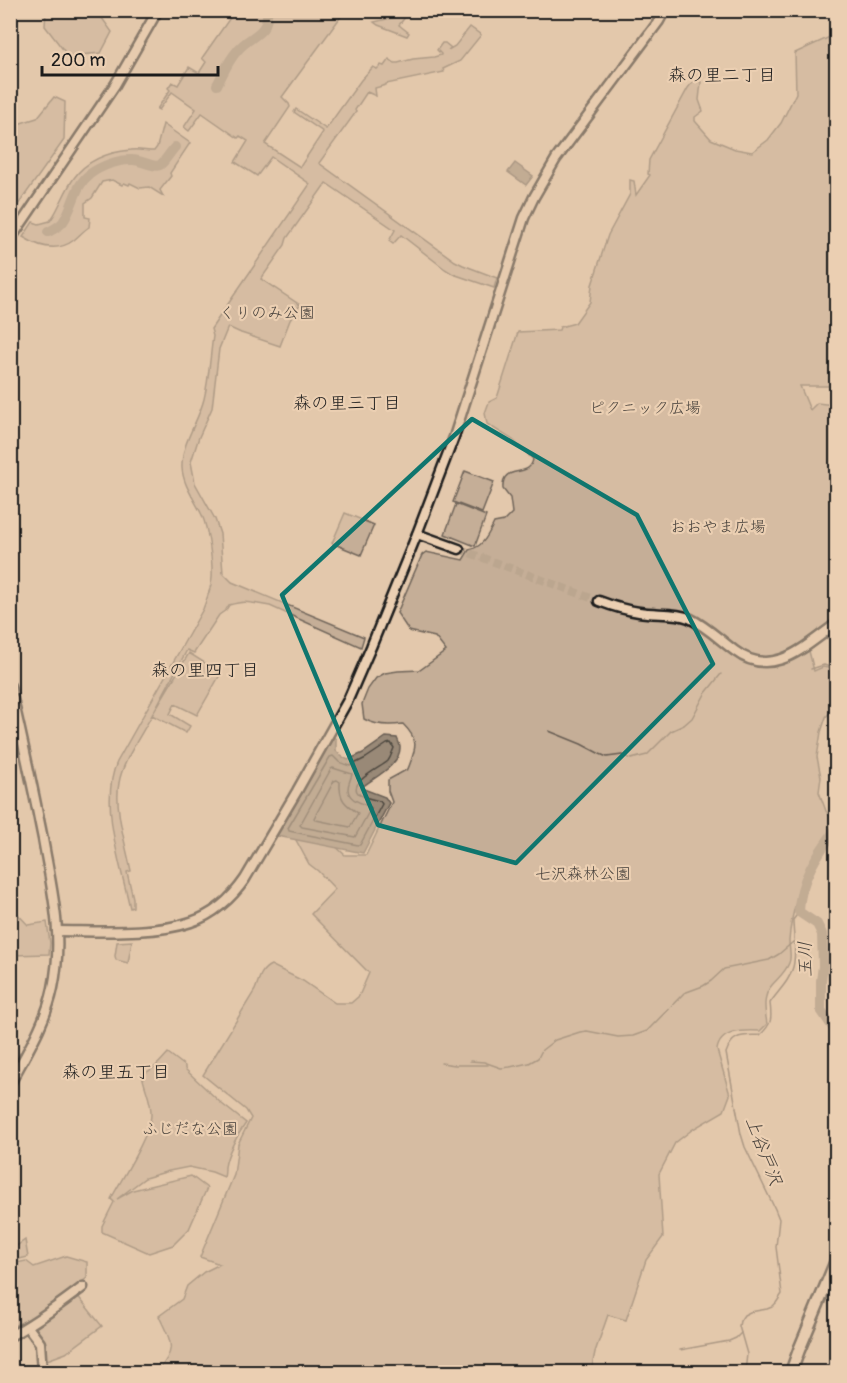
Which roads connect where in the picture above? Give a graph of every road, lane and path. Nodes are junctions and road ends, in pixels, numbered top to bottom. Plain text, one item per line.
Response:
1 (158, 10) edge
2 (665, 10) edge
3 (10, 240) edge
4 (417, 534) junction
5 (459, 549) tunnel mouth
6 (599, 601) tunnel mouth
7 (837, 624) edge
8 (10, 686) edge
9 (57, 931) junction
10 (10, 1084) edge
11 (837, 1261) edge
12 (83, 1287) dead end
13 (28, 1327) junction
14 (10, 1336) edge
15 (42, 1372) edge
16 (791, 1372) edge

1 - 3 street
2 - 4 street
4 - 5 street
4 - 9 street
6 - 7 street
8 - 9 street
9 - 10 street
11 - 16 main road
12 - 13 street
13 - 14 street
13 - 15 street

